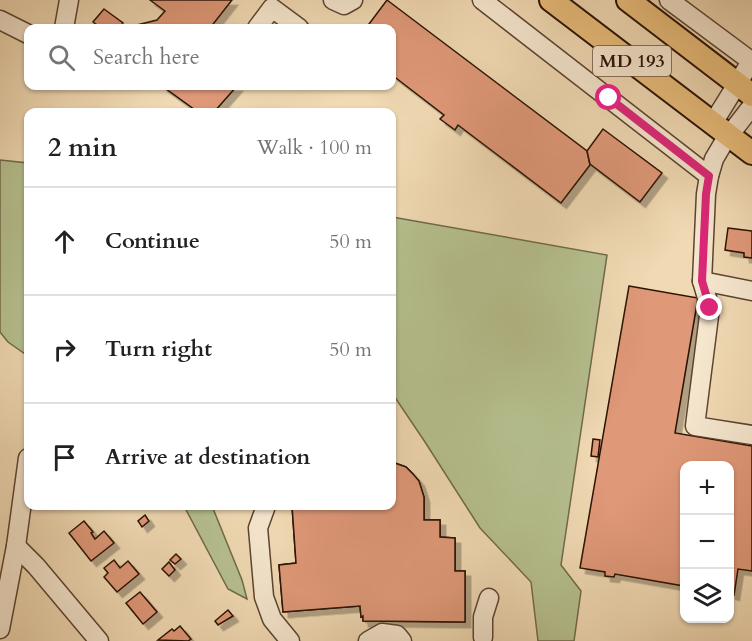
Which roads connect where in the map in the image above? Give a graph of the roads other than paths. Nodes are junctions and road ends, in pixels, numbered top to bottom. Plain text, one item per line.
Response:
1 (69, 0) edge
2 (333, 0) edge
3 (353, 0) edge
4 (482, 0) edge
5 (551, 0) edge
6 (628, 0) edge
7 (669, 0) edge
8 (0, 20) edge
9 (65, 24) edge
10 (260, 24) edge
11 (293, 24) edge
12 (24, 32) edge
13 (751, 61) edge
14 (745, 89) edge
15 (752, 106) edge
16 (722, 130) junction
17 (752, 153) edge
18 (709, 176) junction
19 (702, 281) junction
20 (752, 291) edge
21 (752, 435) edge
22 (24, 487) edge
23 (265, 510) edge
24 (16, 546) junction
25 (489, 598) dead end
26 (0, 629) edge
27 (486, 640) edge
28 (99, 641) edge
29 (290, 641) edge
30 (368, 641) edge
31 (402, 641) edge

1 - 9 street
2 - 3 street
4 - 18 street
5 - 16 main road, MD 193
6 - 14 main road, MD 193
7 - 13 street
8 - 12 street
10 - 11 street
13 - 14 street
14 - 16 street
15 - 16 street
16 - 17 main road, MD 193
16 - 18 street
18 - 19 street
19 - 20 street
19 - 21 street
22 - 24 street
23 - 29 street
24 - 26 street
24 - 28 street
25 - 27 street
30 - 31 street

